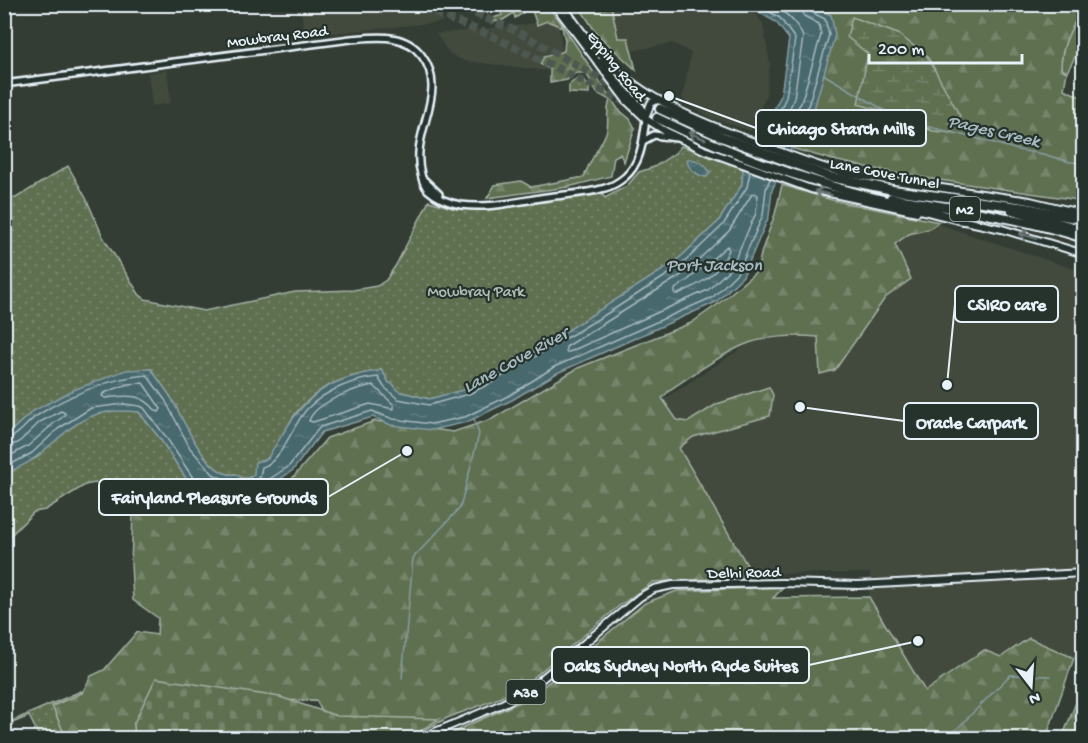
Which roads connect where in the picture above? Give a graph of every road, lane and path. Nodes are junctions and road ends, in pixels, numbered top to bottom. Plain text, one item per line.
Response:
1 (554, 4) edge
2 (562, 4) edge
3 (592, 46) junction
4 (4, 84) edge
5 (663, 101) junction
6 (659, 114) tunnel mouth
7 (646, 117) junction
8 (681, 139) junction
9 (642, 143) junction
10 (741, 145) junction
11 (796, 166) junction
12 (844, 190) junction
13 (973, 201) junction
14 (1083, 214) edge
15 (963, 220) junction
16 (1083, 220) edge
17 (1083, 230) edge
18 (1083, 237) edge
19 (1083, 254) edge
20 (1083, 573) edge
21 (449, 726) junction
22 (426, 738) edge
23 (434, 738) edge

1 - 7 main road, Epping Road
2 - 3 main road, Epping Road
3 - 5 main road, Epping Road
3 - 7 main road
4 - 9 main road, Mowbray Road
5 - 7 main road
5 - 10 main road, Epping Road
6 - 10 highway, Lane Cove Tunnel / M2
7 - 8 main road, Epping Road
7 - 9 main road, Mowbray Road
8 - 9 main road
15 -> 8 main road, Epping Road
10 - 11 highway, Lane Cove Tunnel / M2
11 - 12 highway, Lane Cove Tunnel / M2
11 - 13 highway, Lane Cove Tunnel / M2
11 - 14 main road
12 - 15 highway, M2
12 - 18 highway, M2
13 - 16 highway, M2
13 - 17 highway, M2
19 -> 15 main road, Epping Road
20 - 21 main road, Delhi Road / A38
21 - 22 main road, Delhi Road / A38
21 - 23 main road, Delhi Road / A38

